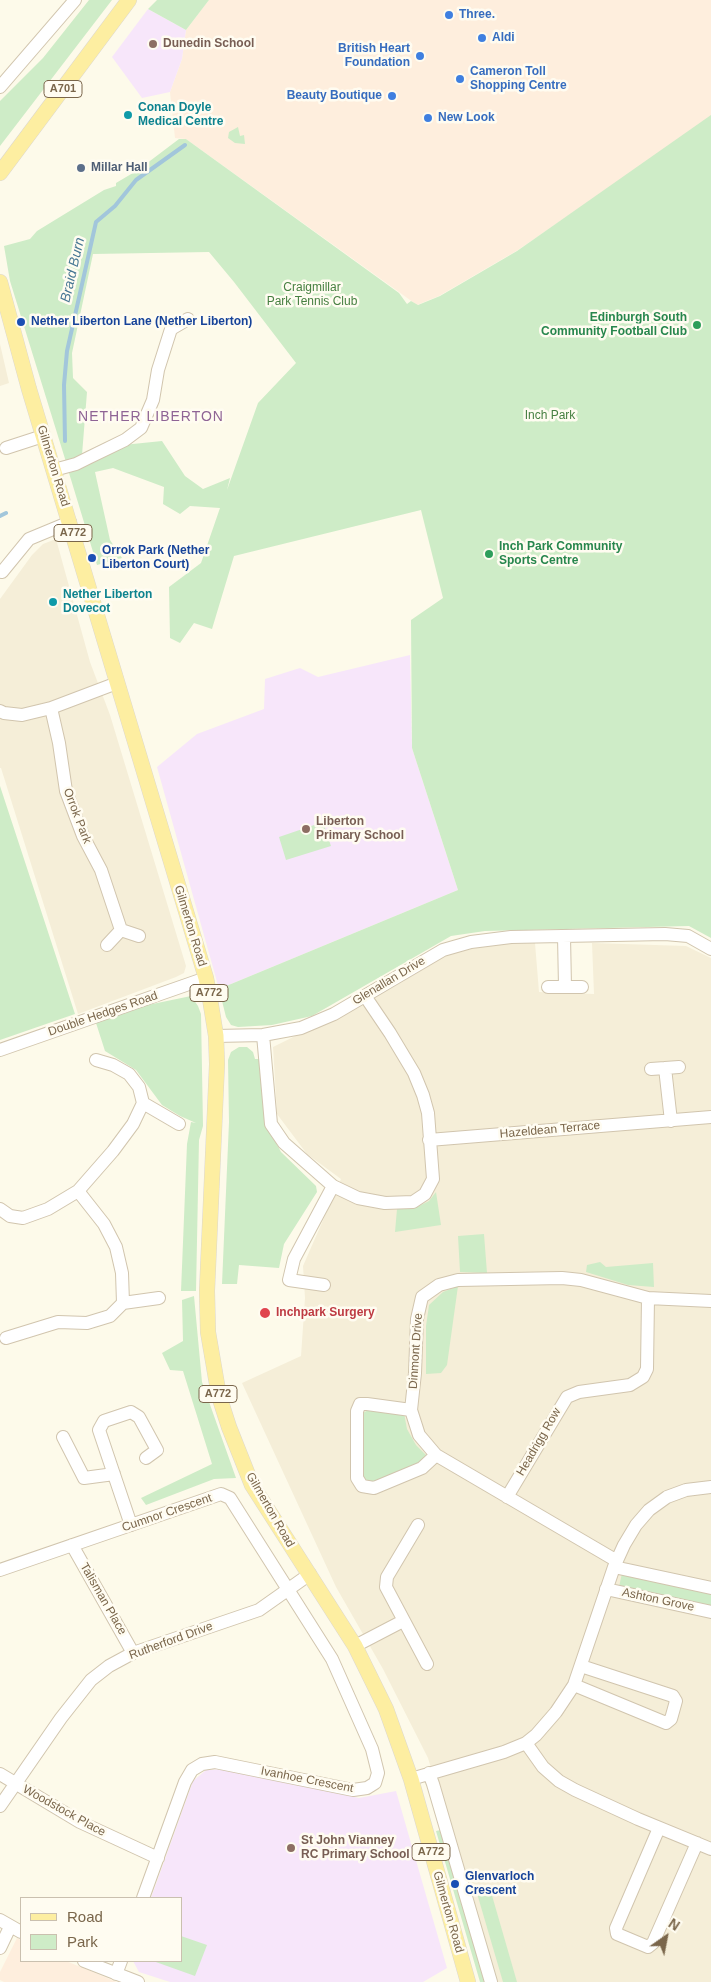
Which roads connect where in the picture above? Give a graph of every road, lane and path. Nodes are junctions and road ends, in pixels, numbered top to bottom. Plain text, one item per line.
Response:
1 (75, 0) edge
2 (129, 2) edge
3 (0, 87) edge
4 (0, 173) edge
5 (0, 282) edge
6 (188, 319) dead end
7 (43, 436) junction
8 (6, 448) dead end
9 (54, 470) junction
10 (70, 522) junction
11 (2, 572) dead end
12 (118, 683) junction
13 (50, 708) junction
14 (0, 710) edge
15 (121, 930) junction
16 (139, 936) dead end
17 (564, 936) junction
18 (107, 945) dead end
19 (711, 949) edge
20 (206, 978) junction
21 (548, 987) dead end
22 (565, 987) junction
23 (582, 987) dead end
24 (365, 996) junction
25 (263, 1035) junction
26 (216, 1036) junction
27 (0, 1050) edge
28 (96, 1060) dead end
29 (678, 1067) dead end
30 (665, 1068) junction
31 (651, 1069) dead end
32 (143, 1103) junction
33 (711, 1117) edge
34 (671, 1120) junction
35 (178, 1124) dead end
36 (429, 1140) junction
37 (334, 1186) junction
38 (78, 1192) junction
39 (3, 1215) edge
40 (324, 1285) dead end
41 (159, 1298) dead end
42 (648, 1298) junction
43 (711, 1301) edge
44 (123, 1302) junction
45 (6, 1338) dead end
46 (412, 1410) junction
47 (63, 1437) dead end
48 (436, 1455) junction
49 (146, 1458) dead end
50 (114, 1474) junction
51 (711, 1487) edge
52 (507, 1497) junction
53 (131, 1525) junction
54 (418, 1525) dead end
55 (72, 1545) junction
56 (615, 1564) junction
57 (0, 1570) edge
58 (310, 1574) junction
59 (711, 1588) edge
60 (606, 1589) junction
61 (289, 1590) junction
62 (711, 1612) edge
63 (403, 1621) junction
64 (356, 1646) junction
65 (133, 1653) junction
66 (427, 1664) dead end
67 (581, 1666) junction
68 (574, 1685) junction
69 (526, 1743) junction
70 (0, 1774) edge
71 (429, 1774) junction
72 (411, 1779) junction
73 (15, 1784) junction
74 (0, 1806) edge
75 (659, 1828) junction
76 (697, 1843) junction
77 (711, 1848) edge
78 (158, 1858) junction
79 (143, 1897) edge
80 (11, 1926) edge
81 (1, 1943) edge
82 (86, 1962) edge
83 (121, 1962) edge
84 (116, 1974) junction
85 (138, 1982) edge
86 (468, 1982) edge
87 (491, 1982) edge

1 - 3 street
2 - 4 main road, A701
5 - 7 main road, Gilmerton Road / A772
6 - 9 street
7 - 8 street
7 - 9 main road, Gilmerton Road / A772
9 - 10 main road, Gilmerton Road / A772
10 - 11 street
10 - 12 main road, Gilmerton Road / A772
12 - 13 street
12 - 20 main road, Gilmerton Road / A772
13 - 14 street
13 - 15 street, Orrok Park
15 - 16 street
15 - 18 street
17 - 19 street, Glenallan Drive
17 - 22 street
17 - 24 street, Glenallan Drive
20 - 26 main road, Gilmerton Road / A772
20 - 27 street, Double Hedges Road
21 - 22 street
22 - 23 street
24 - 25 street, Glenallan Drive
24 - 36 street
25 - 26 street, Glenallan Drive
25 - 37 street
26 - 58 main road, Gilmerton Road / A772
28 - 32 street
29 - 30 street
30 - 31 street
30 - 34 street
32 - 35 street
32 - 38 street
33 - 34 street, Hazeldean Terrace
34 - 36 street, Hazeldean Terrace
36 - 37 street
37 - 40 street
38 - 39 street
38 - 44 street
41 - 44 street
42 - 43 street, Dinmont Drive
42 - 46 street, Dinmont Drive
42 - 52 street, Headrigg Row
44 - 45 street
46 - 48 street, Dinmont Drive
46 - 48 street
47 - 50 street
48 - 52 street, Dinmont Drive
49 - 50 street
50 - 53 street
51 - 56 street
52 - 56 street, Dinmont Drive
53 - 55 street, Cumnor Crescent
53 - 61 street, Cumnor Crescent
54 - 63 street
55 - 57 street, Cumnor Crescent
55 - 65 street, Talisman Place
56 - 59 street, Ashton Grove
56 - 60 street
58 - 61 street, Rutherford Drive
58 - 64 main road, Gilmerton Road / A772
60 - 62 street, Ashton Grove
60 - 67 street
61 - 65 street, Rutherford Drive
61 - 78 street, Ivanhoe Crescent
63 - 64 street
63 - 66 street
64 - 72 main road, Gilmerton Road / A772
65 - 73 street, Rutherford Drive
67 - 68 street
67 - 68 street
68 - 69 street
69 - 71 street
69 - 75 street
70 - 73 street, Woodstock Place
71 - 72 street
71 - 87 street, Gilmerton Road
72 - 86 main road, Gilmerton Road / A772
73 - 74 street, Rutherford Drive
73 - 78 street, Woodstock Place
75 - 76 street
75 - 76 street
76 - 77 street
78 - 79 street, Ivanhoe Crescent
80 - 81 street
82 - 84 street
83 - 84 street
84 - 85 street

